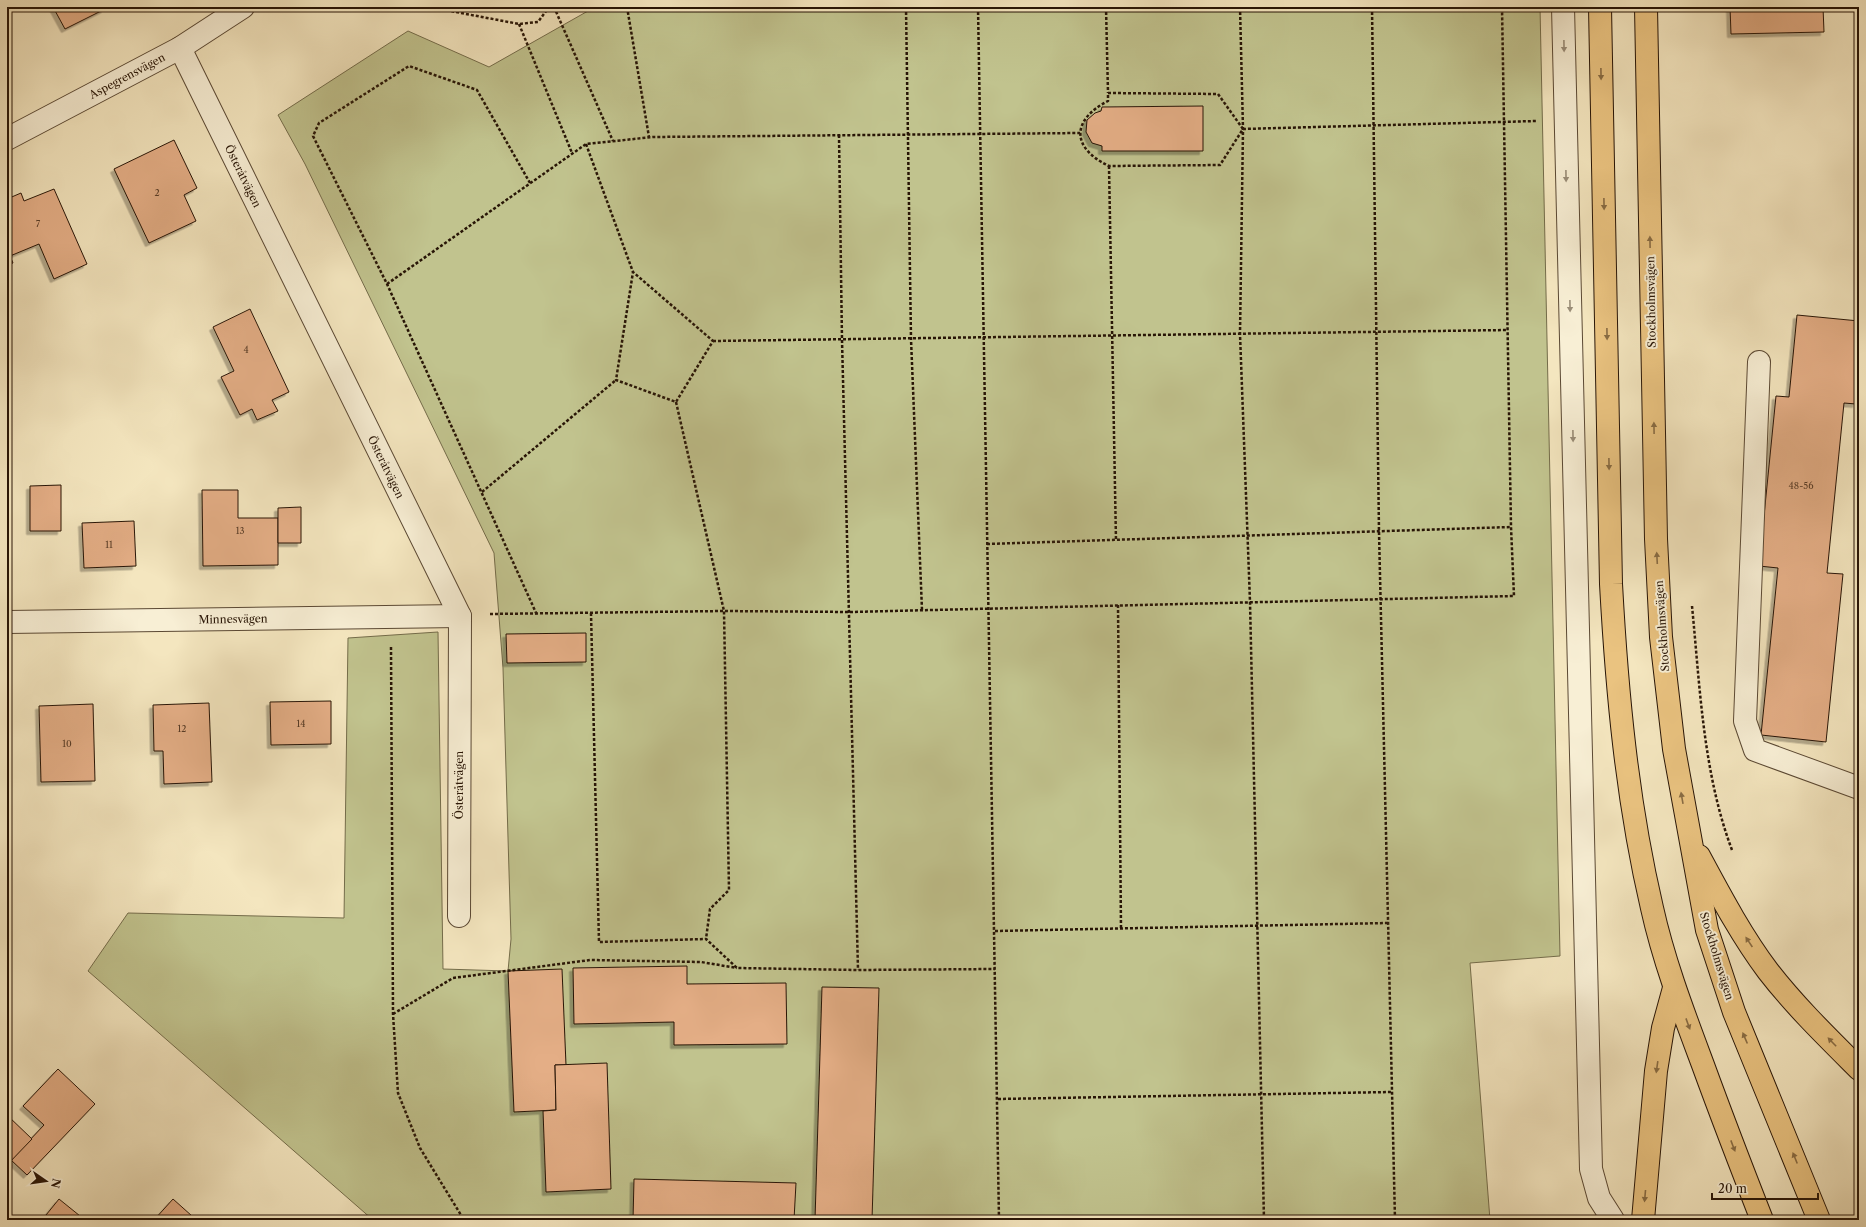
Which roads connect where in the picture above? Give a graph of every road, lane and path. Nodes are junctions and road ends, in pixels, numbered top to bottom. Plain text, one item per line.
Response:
1 (243, 7) edge
2 (436, 7) edge
3 (549, 7) edge
4 (554, 7) edge
5 (627, 7) edge
6 (906, 7) edge
7 (978, 7) edge
8 (1106, 7) edge
9 (1240, 7) edge
10 (1372, 7) edge
11 (1502, 7) edge
12 (1563, 7) edge
13 (1600, 7) edge
14 (1646, 7) edge
15 (519, 24) junction
16 (180, 48) junction
17 (1108, 93) junction
18 (1565, 120) junction
19 (1504, 122) junction
20 (1374, 126) junction
21 (1243, 129) junction
22 (1080, 133) junction
23 (980, 134) junction
24 (839, 135) junction
25 (908, 135) junction
26 (648, 137) junction
27 (7, 139) edge
28 (613, 141) junction
29 (586, 144) junction
30 (572, 153) junction
31 (1109, 166) junction
32 (530, 183) junction
33 (633, 272) junction
34 (386, 284) junction
35 (1508, 330) junction
36 (1377, 332) junction
37 (1240, 334) junction
38 (1112, 336) junction
39 (911, 339) junction
40 (984, 339) junction
41 (842, 340) junction
42 (713, 341) junction
43 (1759, 362) dead end
44 (616, 380) junction
45 (676, 402) junction
46 (482, 492) junction
47 (1511, 528) junction
48 (1379, 532) junction
49 (1247, 536) junction
50 (1116, 540) junction
51 (987, 544) junction
52 (1380, 600) junction
53 (1691, 601) dead end
54 (1250, 602) junction
55 (1118, 605) junction
56 (987, 608) junction
57 (922, 610) junction
58 (724, 611) junction
59 (850, 612) junction
60 (537, 614) junction
61 (591, 614) junction
62 (460, 616) junction
63 (391, 617) junction
64 (7, 622) edge
65 (1859, 788) edge
66 (1689, 837) junction
67 (1734, 856) dead end
68 (459, 916) dead end
69 (1388, 923) junction
70 (1258, 925) junction
71 (1121, 929) junction
72 (995, 931) junction
73 (706, 939) junction
74 (737, 968) junction
75 (995, 969) junction
76 (858, 970) junction
77 (1674, 988) junction
78 (393, 1014) junction
79 (1859, 1069) edge
80 (1391, 1092) junction
81 (1262, 1095) junction
82 (998, 1099) junction
83 (464, 1220) edge
84 (999, 1220) edge
85 (1264, 1220) edge
86 (1395, 1220) edge
87 (1613, 1220) edge
88 (1643, 1220) edge
89 (1762, 1220) edge
90 (1819, 1220) edge

1 - 16 street, Aspegrensvägen
2 - 15 path
3 - 15 path
4 - 28 path
5 - 26 path
6 - 25 path
7 - 23 path
8 - 17 path
9 - 21 path
10 - 20 path
11 - 19 path
12 -> 18 street
13 -> 77 main road
66 -> 14 main road, Stockholmsvägen
15 - 30 path
16 - 27 street, Aspegrensvägen
16 - 62 street, Österåtvägen
17 - 21 path
17 - 22 path
18 - 19 path
18 -> 87 street
19 - 20 path
19 - 35 path
20 - 21 path
20 - 36 path
21 - 31 path
21 - 37 path
22 - 23 path
22 - 31 path
23 - 25 path
23 - 40 path
24 - 25 path
24 - 26 path
24 - 41 path
25 - 39 path
26 - 28 path
28 - 29 path
29 - 30 path
29 - 33 path
30 - 32 path
31 - 38 path
32 - 34 path
32 - 34 path
33 - 42 path
33 - 44 path
34 - 46 path
35 - 36 path
35 - 47 path
36 - 37 path
36 - 48 path
37 - 38 path
37 - 49 path
38 - 40 path
38 - 50 path
39 - 40 path
39 - 41 path
39 - 57 path
40 - 51 path
41 - 42 path
41 - 59 path
42 - 45 path
43 - 65 street
44 - 45 path
44 - 46 path
45 - 58 path
46 - 60 path
47 - 48 path
47 - 52 path
48 - 49 path
48 - 52 path
49 - 50 path
49 - 54 path
50 - 51 path
51 - 56 path
52 - 54 path
52 - 69 path
53 - 67 path
54 - 55 path
54 - 70 path
55 - 56 path
55 - 71 path
56 - 57 path
56 - 72 path
57 - 59 path
58 - 59 path
58 - 61 path
58 - 73 path
59 - 76 path
60 - 61 path
60 - 62 path
61 - 73 path
62 - 63 street, Minnesvägen
62 - 68 street, Österåtvägen
63 - 64 street, Minnesvägen
63 - 78 path
79 -> 66 main road
90 -> 66 main road, Stockholmsvägen
69 - 70 path
69 - 80 path
70 - 71 path
70 - 81 path
71 - 72 path
72 - 75 path
73 - 74 path
74 - 76 path
74 - 78 path
75 - 76 path
75 - 82 path
77 -> 88 main road
77 -> 89 main road
78 - 83 path
80 - 81 path
80 - 86 path
81 - 82 path
81 - 85 path
82 - 84 path

